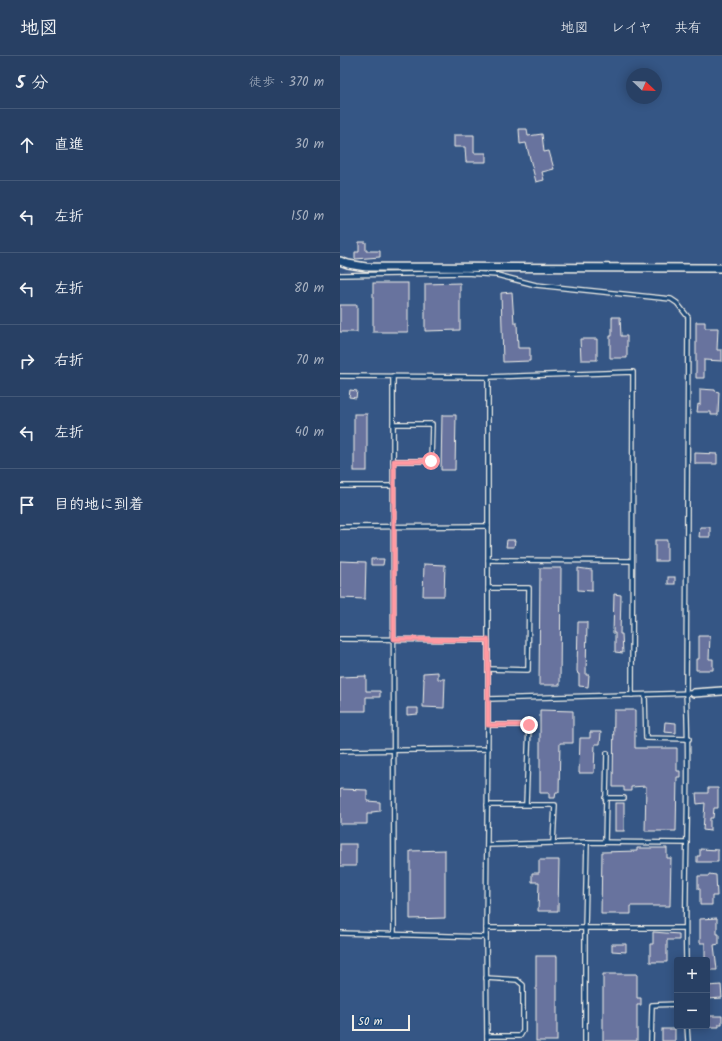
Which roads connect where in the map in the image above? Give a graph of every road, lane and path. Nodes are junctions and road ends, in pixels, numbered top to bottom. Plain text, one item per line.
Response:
1 (340, 261) edge
2 (722, 268) edge
3 (340, 275) edge
4 (340, 376) edge
5 (393, 376) junction
6 (488, 376) junction
7 (393, 424) junction
8 (394, 461) junction
9 (340, 486) edge
10 (393, 486) junction
11 (488, 526) junction
12 (340, 527) edge
13 (394, 527) junction
14 (488, 560) junction
15 (632, 561) junction
16 (488, 588) junction
17 (340, 639) edge
18 (394, 639) junction
19 (488, 640) junction
20 (488, 669) junction
21 (722, 691) edge
22 (694, 693) joint
23 (686, 694) junction
24 (632, 695) junction
25 (645, 695) junction
26 (488, 699) junction
27 (488, 725) junction
28 (689, 739) junction
29 (488, 749) junction
30 (340, 751) edge
31 (394, 751) junction
32 (607, 753) dead end
33 (606, 798) junction
34 (624, 798) dead end
35 (526, 804) junction
36 (487, 805) junction
37 (587, 842) junction
38 (605, 842) junction
39 (553, 843) junction
40 (687, 843) junction
41 (487, 845) junction
42 (486, 928) junction
43 (585, 928) junction
44 (685, 928) junction
45 (340, 933) edge
46 (394, 935) junction
47 (486, 937) junction
48 (686, 957) edge
49 (486, 978) junction
50 (674, 1004) edge
51 (688, 1029) edge
52 (487, 1036) junction
53 (487, 1041) edge
54 (585, 1041) edge
55 (651, 1041) edge
56 (688, 1041) edge

1 - 2 street
3 - 23 lane
4 - 5 lane
5 - 6 lane
5 - 7 lane
6 - 11 lane
6 - 15 lane
7 - 8 lane
7 - 8 lane
8 - 10 lane
9 - 10 lane
10 - 13 lane
11 - 13 lane
11 - 14 lane
12 - 13 lane
13 - 18 lane
14 - 15 lane
14 - 16 lane
15 - 24 lane
16 - 19 lane
16 - 20 lane
17 - 18 lane
18 - 19 lane
18 - 31 lane
19 - 20 lane
20 - 26 lane
21 - 22 street
22 - 23 lane
23 - 25 lane
23 - 28 lane
24 - 25 lane
24 - 26 lane
25 - 28 lane
26 - 27 lane
27 - 29 lane
27 - 35 lane
28 - 40 lane
29 - 31 lane
29 - 36 lane
30 - 31 lane
31 - 46 lane
32 - 33 lane
33 - 34 lane
33 - 38 lane
35 - 36 lane
35 - 39 lane
36 - 41 lane
37 - 38 lane
37 - 39 lane
37 - 43 lane
38 - 40 lane
39 - 41 lane
40 - 44 lane
41 - 42 lane
42 - 43 lane
42 - 47 lane
43 - 44 lane
43 - 54 lane
44 - 48 lane
45 - 46 lane
46 - 47 lane
47 - 49 lane
49 - 52 lane
49 - 52 lane
50 - 55 lane
51 - 56 lane
52 - 53 lane

